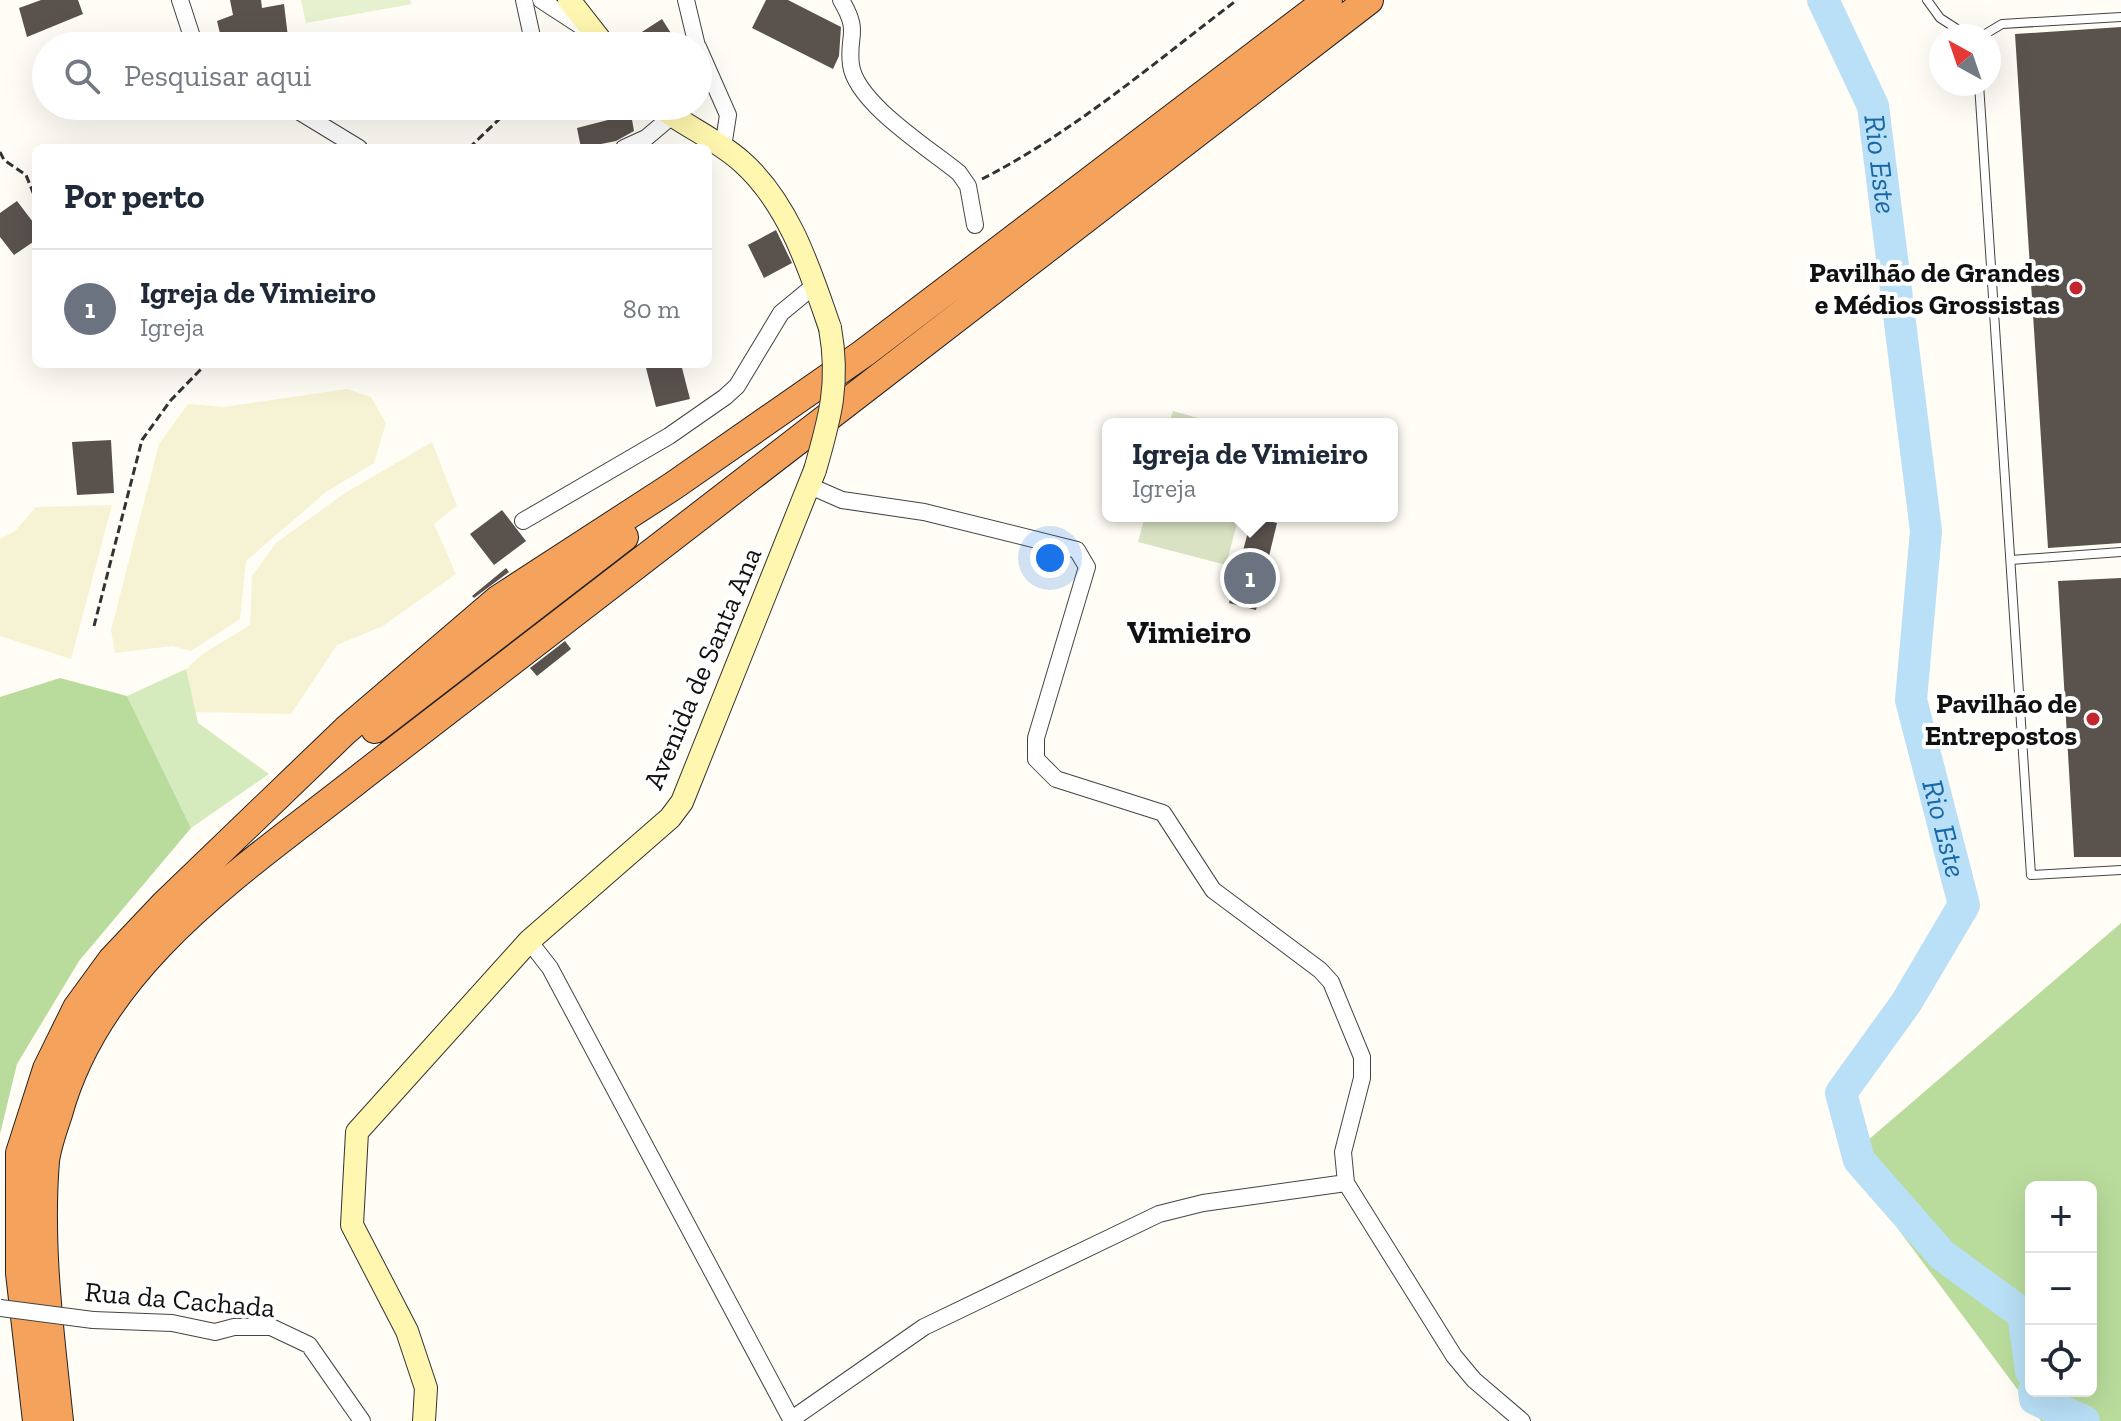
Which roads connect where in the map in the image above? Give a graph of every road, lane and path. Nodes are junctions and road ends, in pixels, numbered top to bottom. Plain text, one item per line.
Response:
1 (180, 0) edge
2 (524, 0) edge
3 (541, 0) edge
4 (569, 0) edge
5 (686, 0) edge
6 (841, 0) edge
7 (1237, 0) edge
8 (1328, 0) edge
9 (1369, 0) edge
10 (1927, 0) edge
11 (2121, 17) edge
12 (1949, 24) edge
13 (2001, 25) edge
14 (190, 32) edge
15 (531, 32) edge
16 (588, 32) edge
17 (594, 32) edge
18 (694, 32) edge
19 (712, 79) edge
20 (1980, 96) edge
21 (313, 120) edge
22 (498, 120) edge
23 (659, 120) edge
24 (680, 120) edge
25 (352, 144) edge
26 (473, 144) edge
27 (633, 144) edge
28 (723, 147) junction
29 (0, 152) edge
30 (968, 186) junction
31 (32, 190) edge
32 (975, 225) dead end
33 (815, 285) junction
34 (202, 368) edge
35 (812, 478) junction
36 (523, 521) dead end
37 (2121, 552) edge
38 (2011, 560) junction
39 (94, 626) dead end
40 (2121, 870) edge
41 (529, 941) junction
42 (1346, 1183) junction
43 (0, 1308) edge
44 (792, 1420) edge
45 (37, 1421) edge
46 (59, 1421) edge
47 (362, 1421) edge
48 (424, 1421) edge
49 (1522, 1421) edge

1 - 14 street
2 - 15 street
3 - 16 street
4 - 17 street
5 - 18 street
6 - 30 street
7 - 30 path
8 - 45 highway
9 - 46 highway
10 - 12 lane
11 - 13 lane
19 - 28 street
20 - 38 lane
21 - 25 street
22 - 26 path
23 - 27 street
24 - 28 street, Avenida de Santa Ana
28 - 33 street, Avenida de Santa Ana
29 - 31 path
30 - 32 street
33 - 35 street, Avenida de Santa Ana, bridge
33 - 36 street
34 - 39 path
35 - 41 street, Avenida de Santa Ana
35 - 42 street
37 - 38 lane
38 - 40 lane
41 - 44 street
41 - 48 street, Avenida de Santa Ana
42 - 44 street
42 - 49 street
43 - 47 street, Rua da Cachada, bridge

